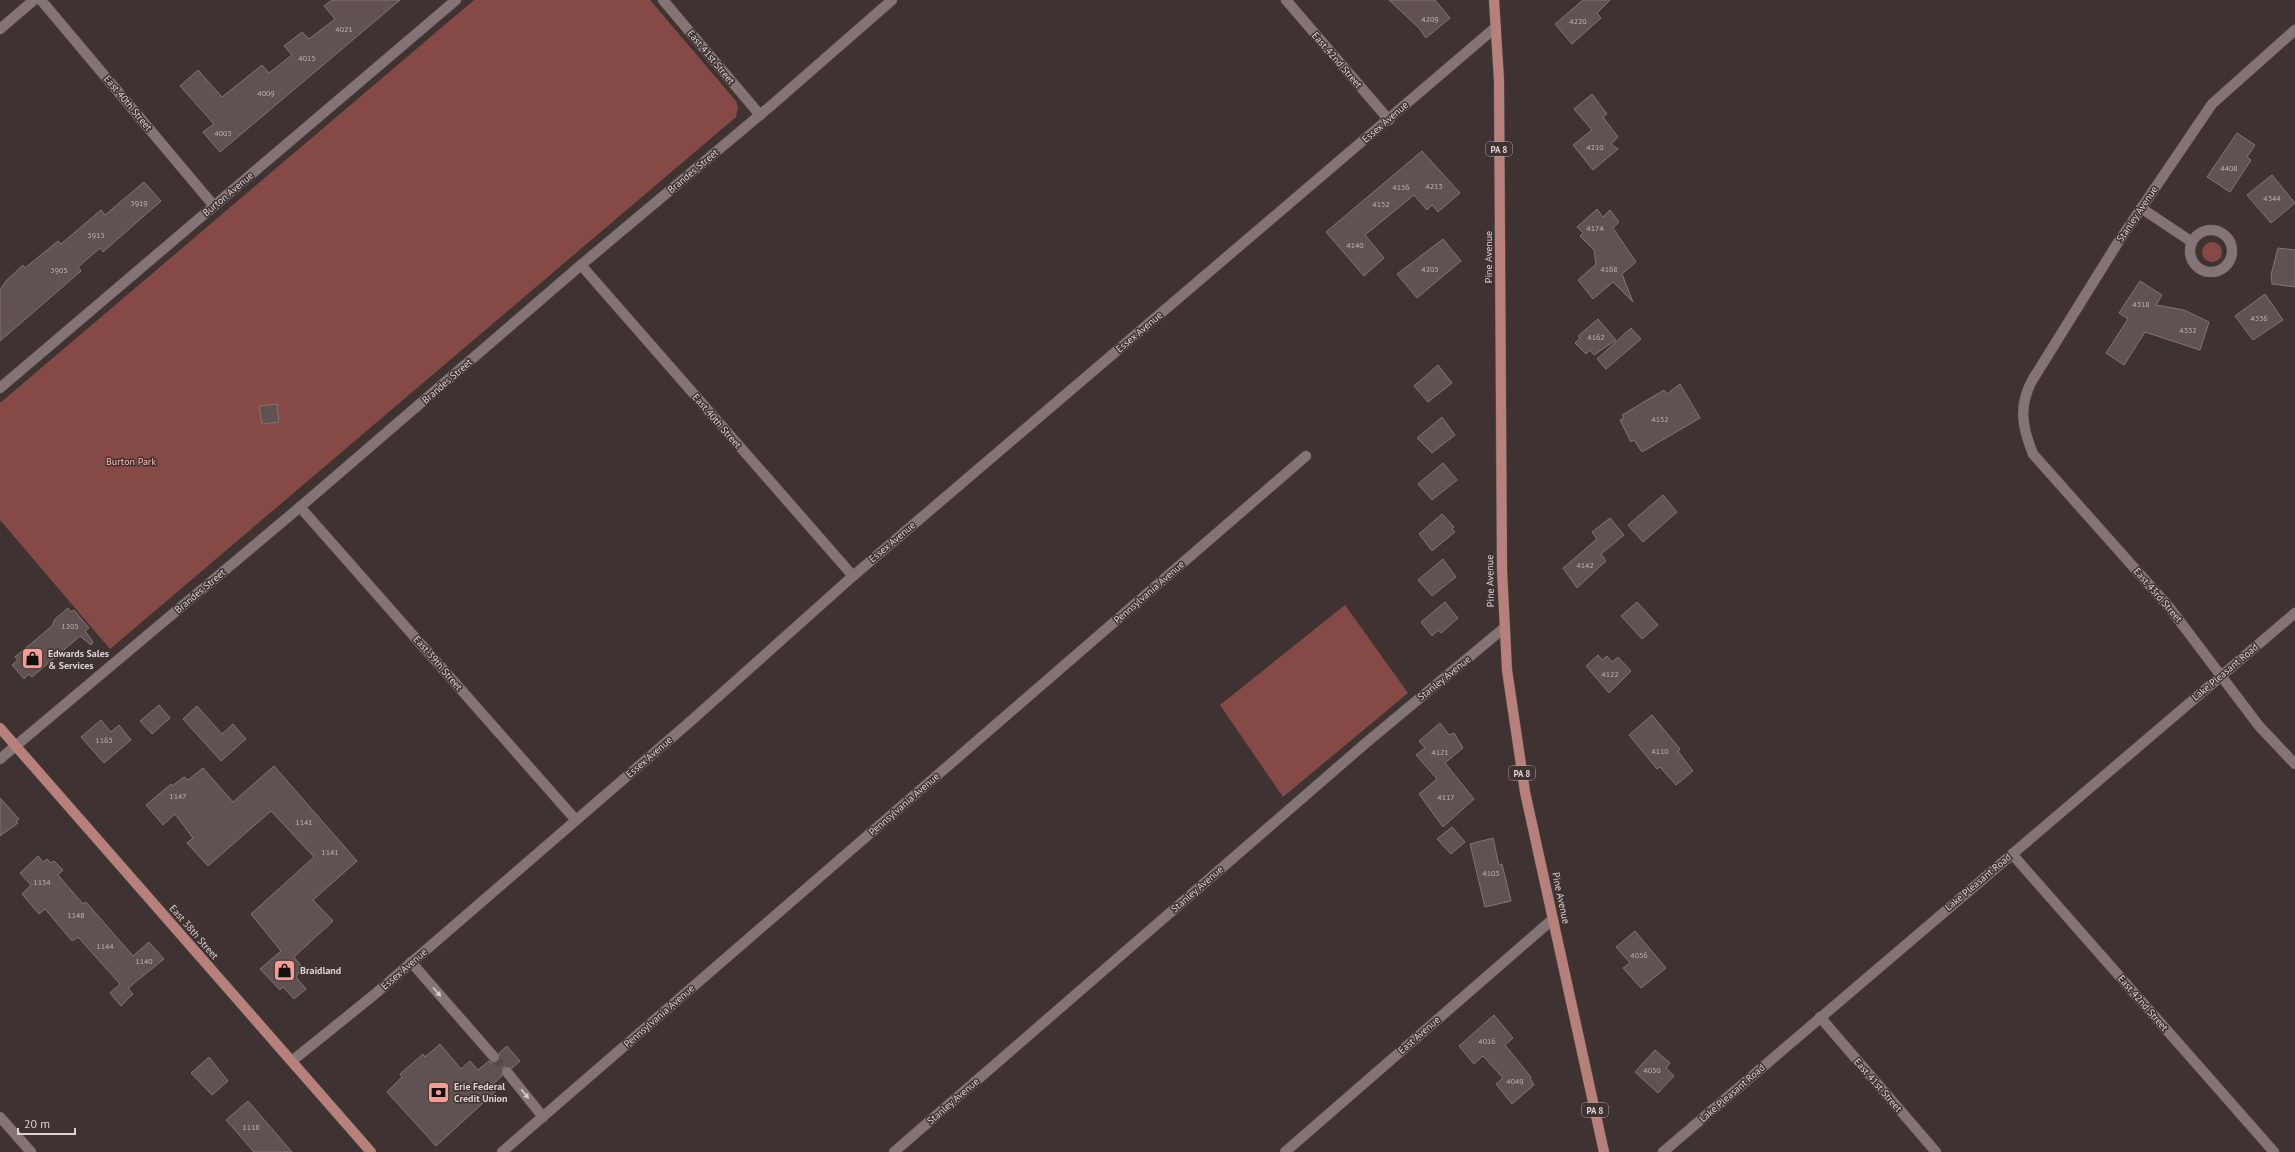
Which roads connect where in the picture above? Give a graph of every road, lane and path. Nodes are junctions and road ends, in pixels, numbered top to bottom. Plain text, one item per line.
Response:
1 (34, 0) edge
2 (41, 0) edge
3 (456, 0) edge
4 (662, 0) edge
5 (892, 0) edge
6 (1286, 0) edge
7 (1494, 0) edge
8 (1496, 27) junction
9 (0, 29) edge
10 (2295, 30) edge
11 (760, 115) junction
12 (1388, 120) junction
13 (214, 206) junction
14 (2141, 208) junction
15 (2192, 242) junction
16 (581, 265) junction
17 (0, 388) edge
18 (2024, 426) joint
19 (1306, 456) dead end
20 (300, 507) junction
21 (853, 576) junction
22 (2295, 613) edge
23 (1504, 628) junction
24 (2222, 675) junction
25 (0, 728) edge
26 (16, 747) junction
27 (0, 759) edge
28 (2295, 764) edge
29 (575, 819) junction
30 (2012, 854) junction
31 (1553, 919) junction
32 (411, 962) junction
33 (1820, 1017) junction
34 (494, 1057) tunnel mouth
35 (292, 1061) junction
36 (507, 1072) tunnel mouth
37 (543, 1116) junction
38 (0, 1117) edge
39 (31, 1152) edge
40 (371, 1152) edge
41 (502, 1152) edge
42 (894, 1152) edge
43 (1285, 1152) edge
44 (1604, 1152) edge
45 (1663, 1152) edge
46 (1936, 1152) edge
47 (2274, 1152) edge

1 - 9 street
2 - 13 street, East 40th Street
3 - 13 street, Burton Avenue
4 - 11 street, East 41st Street
5 - 11 street, Brandes Street
6 - 12 street, East 42nd Street
7 - 8 main road, Pine Avenue / PA 8
8 - 12 street, Essex Avenue
8 - 23 main road, Pine Avenue / PA 8
10 - 14 street, Stanley Avenue
11 - 16 street, Brandes Street
12 - 21 street, Essex Avenue
13 - 17 street, Burton Avenue
14 - 15 street
14 - 18 street, Stanley Avenue
15 - 15 street
16 - 20 street, Brandes Street
16 - 21 street, East 40th Street
18 - 24 street, East 43rd Street
19 - 37 street, Pennsylvania Avenue
20 - 26 street, Brandes Street
20 - 29 street, East 39th Street
21 - 29 street, Essex Avenue
22 - 24 street, Lake Pleasant Road
23 - 31 main road, Pine Avenue / PA 8
23 - 42 street, Stanley Avenue
24 - 28 street, East 43rd Street
24 - 30 street, Lake Pleasant Road
25 - 26 main road, East 38th Street
26 - 27 street, Brandes Street
26 - 35 main road, East 38th Street
29 - 32 street, Essex Avenue
30 - 33 street, Lake Pleasant Road
30 - 47 street, East 42nd Street
31 - 43 street, East Avenue
31 - 44 main road, Pine Avenue / PA 8
32 -> 34 street
32 - 35 street, Essex Avenue
33 - 45 street, Lake Pleasant Road
33 - 46 street, East 41st Street
35 - 40 main road, East 38th Street
36 -> 37 street
37 - 41 street, Pennsylvania Avenue
38 - 39 street

